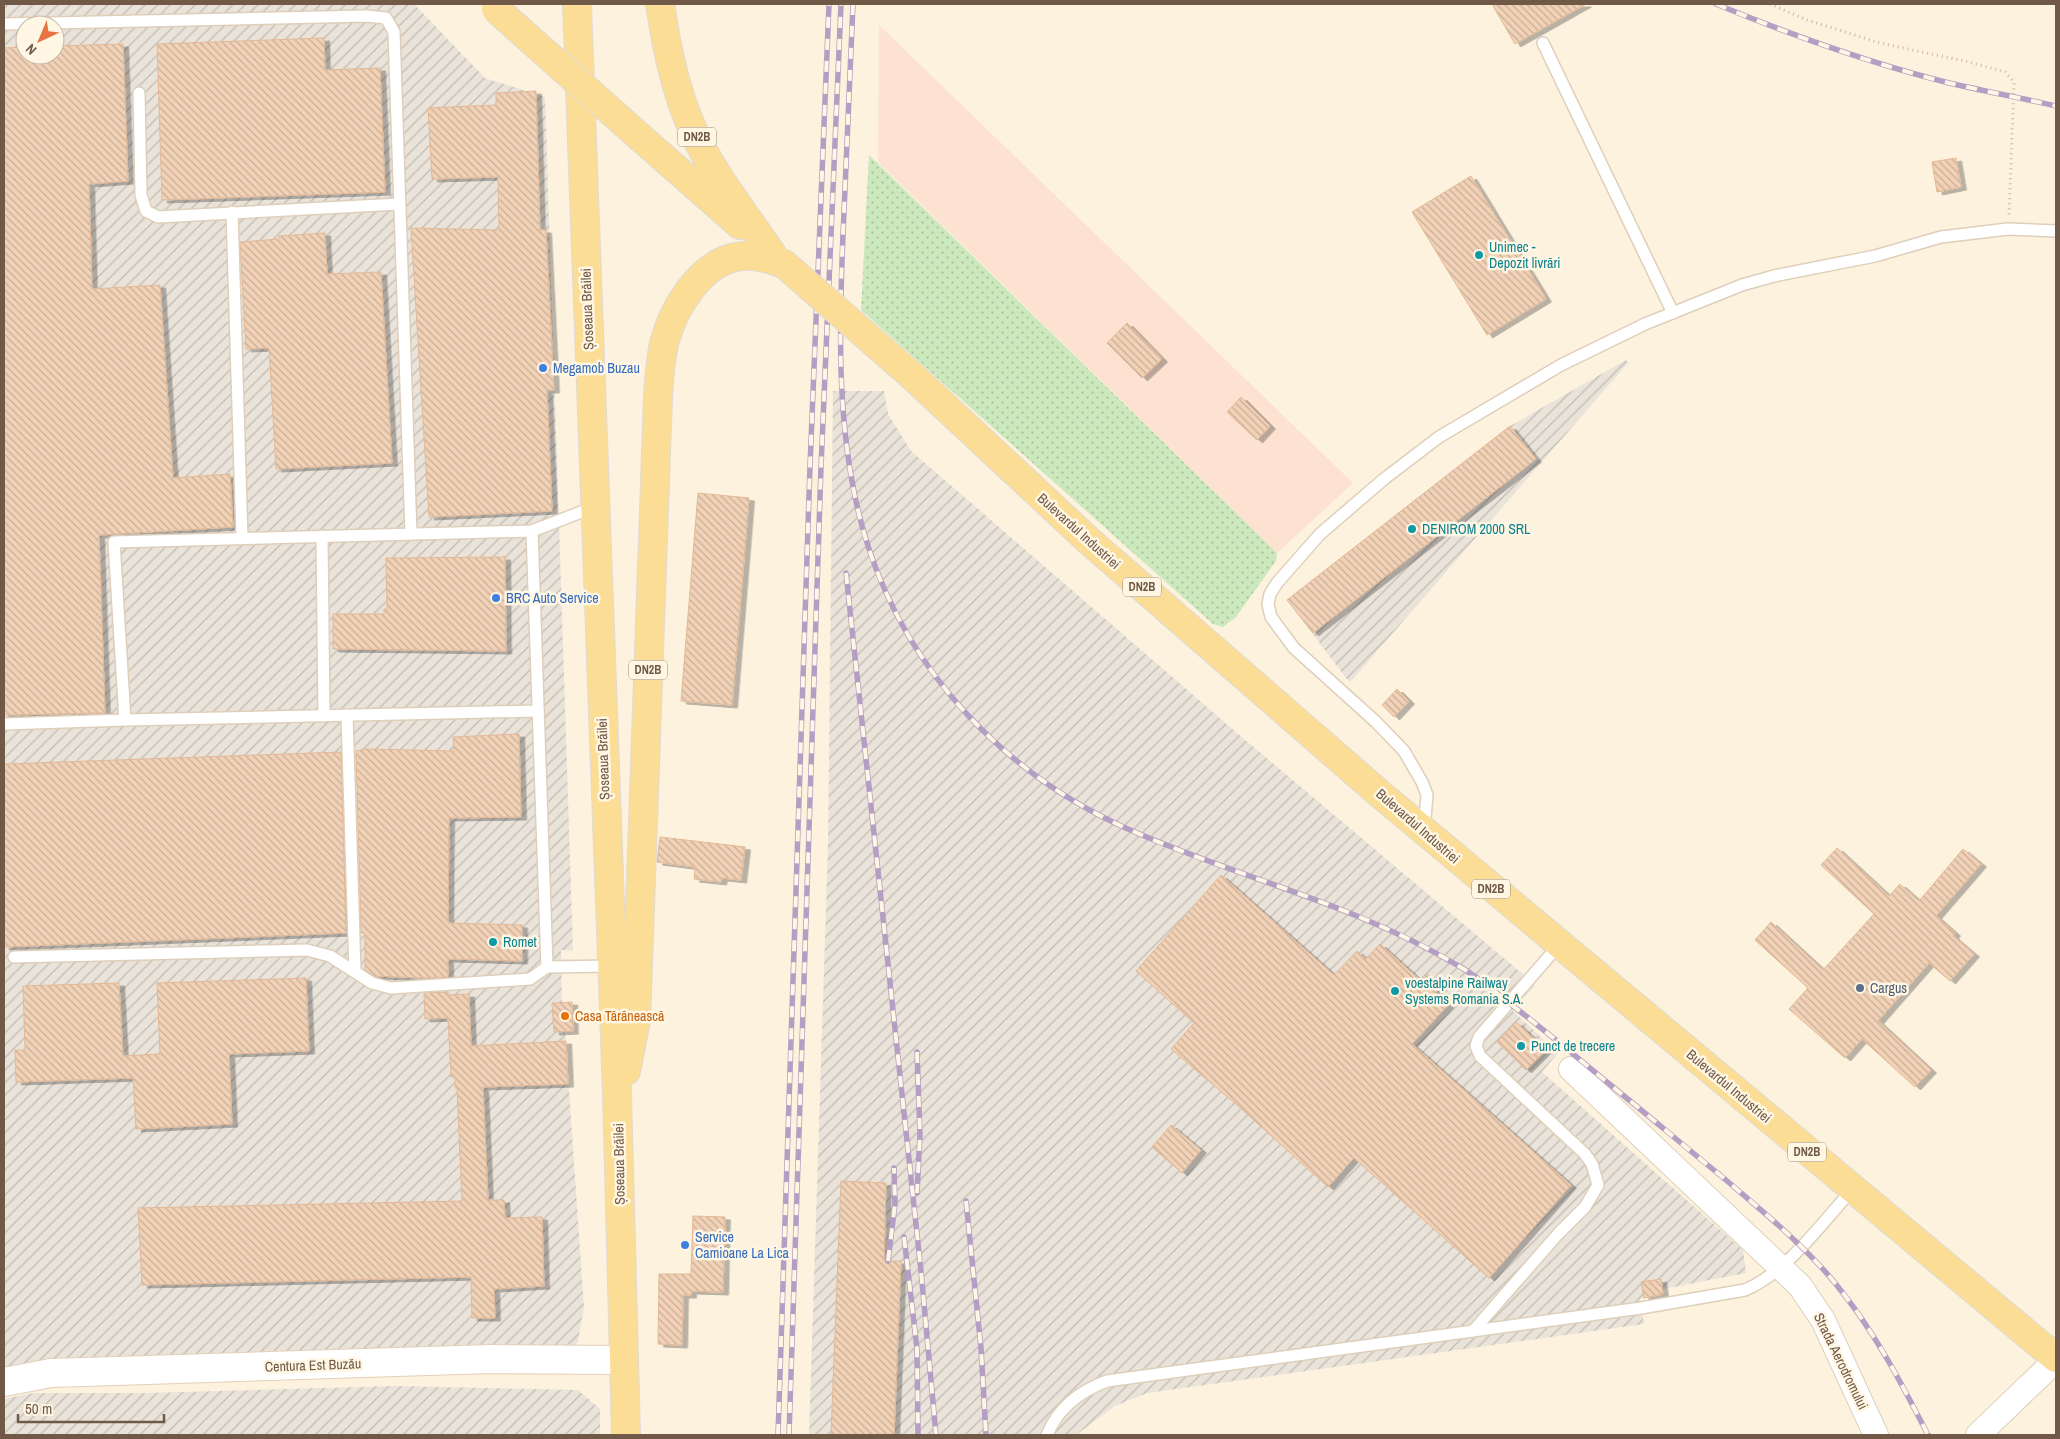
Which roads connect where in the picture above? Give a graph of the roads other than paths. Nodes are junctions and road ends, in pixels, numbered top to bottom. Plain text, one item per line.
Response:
1 (577, 4) edge
2 (660, 4) edge
3 (493, 6) edge
4 (4, 24) edge
5 (1542, 43) dead end
6 (139, 93) dead end
7 (399, 204) junction
8 (232, 212) junction
9 (2056, 231) edge
10 (778, 259) junction
11 (1673, 313) junction
12 (594, 507) junction
13 (532, 531) junction
14 (410, 534) junction
15 (322, 536) junction
16 (242, 538) junction
17 (538, 711) junction
18 (347, 715) junction
19 (324, 716) junction
20 (125, 720) junction
21 (4, 724) edge
22 (1424, 831) junction
23 (1560, 944) junction
24 (14, 957) dead end
25 (611, 966) junction
26 (547, 967) junction
27 (355, 972) junction
28 (1570, 1069) dead end
29 (617, 1094) junction
30 (1852, 1190) junction
31 (1782, 1267) junction
32 (1474, 1331) junction
33 (2056, 1359) edge
34 (623, 1360) junction
35 (4, 1382) edge
36 (626, 1435) edge
37 (1047, 1435) edge
38 (1876, 1435) edge
39 (1978, 1435) edge

1 - 12 main road, Șoseaua Brăilei
2 - 10 main road, DN2B
3 - 10 main road, DN2B, bridge
4 - 7 lane
5 - 11 lane
6 - 8 lane
7 - 8 lane
7 - 14 lane
8 - 16 lane
9 - 11 lane
10 - 22 main road, Bulevardul Industriei / DN2B, bridge
10 - 29 main road, DN2B
11 - 22 lane
12 - 13 lane
12 - 25 main road, Șoseaua Brăilei
13 - 14 lane
13 - 17 lane
14 - 15 lane
15 - 16 lane
15 - 19 lane
16 - 20 lane
17 - 18 lane
17 - 26 lane
18 - 19 lane
18 - 27 lane
19 - 20 lane
20 - 21 lane
22 - 23 main road, Bulevardul Industriei / DN2B
23 - 30 main road, Bulevardul Industriei / DN2B
23 - 32 lane
24 - 27 lane
25 - 26 lane
25 - 29 main road, Șoseaua Brăilei
26 - 27 lane
28 - 31 street, Strada Aerodromului
29 - 34 main road, Șoseaua Brăilei
30 - 31 lane
30 - 33 main road, Bulevardul Industriei / DN2B
31 - 32 lane
31 - 38 street, Strada Aerodromului
32 - 37 lane
33 - 39 street
34 - 35 main road, Centura Est Buzău
34 - 36 main road, Șoseaua Brăilei

